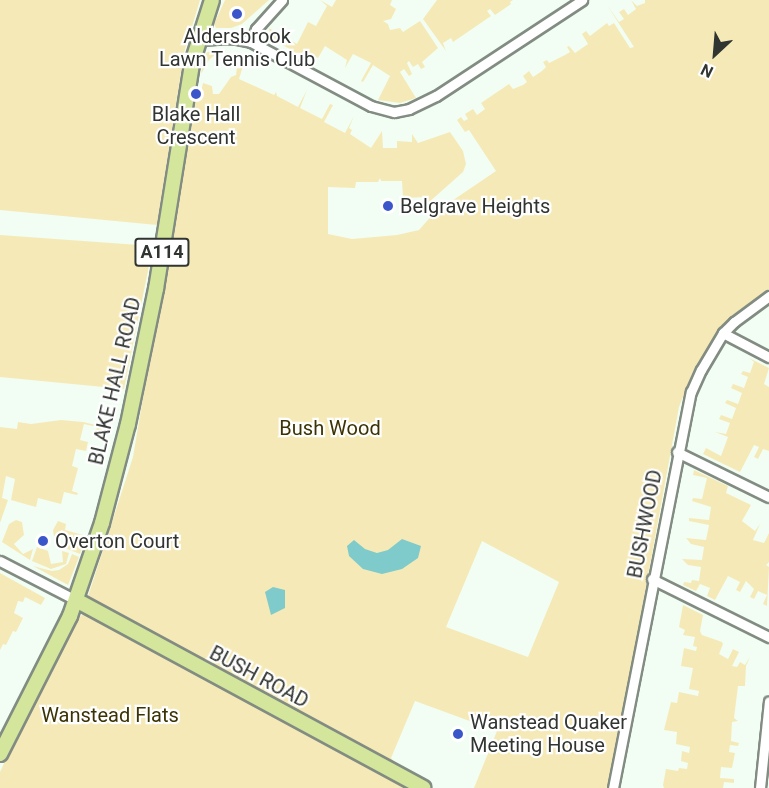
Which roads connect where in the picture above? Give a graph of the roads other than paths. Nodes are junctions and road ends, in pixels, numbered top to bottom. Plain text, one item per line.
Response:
1 (212, 0) edge
2 (282, 0) edge
3 (582, 0) edge
4 (197, 40) junction
5 (251, 42) junction
6 (769, 296) edge
7 (723, 333) junction
8 (769, 357) edge
9 (677, 452) junction
10 (769, 497) edge
11 (0, 561) edge
12 (652, 579) junction
13 (76, 600) junction
14 (769, 637) edge
15 (769, 700) edge
16 (0, 754) edge
17 (423, 788) edge
18 (613, 788) edge
19 (760, 788) edge

1 - 4 main road, BLAKE HALL ROAD / A114
2 - 5 street
3 - 5 street
4 - 5 street
4 - 13 main road, BLAKE HALL ROAD / A114
6 - 7 street, BUSHWOOD
7 - 8 street
7 - 9 street, BUSHWOOD
9 - 10 street
9 - 12 street, BUSHWOOD
11 - 13 street
12 - 14 street
12 - 18 street, BUSHWOOD
13 - 16 main road, BLAKE HALL ROAD
13 - 17 main road, BUSH ROAD
15 - 19 street

